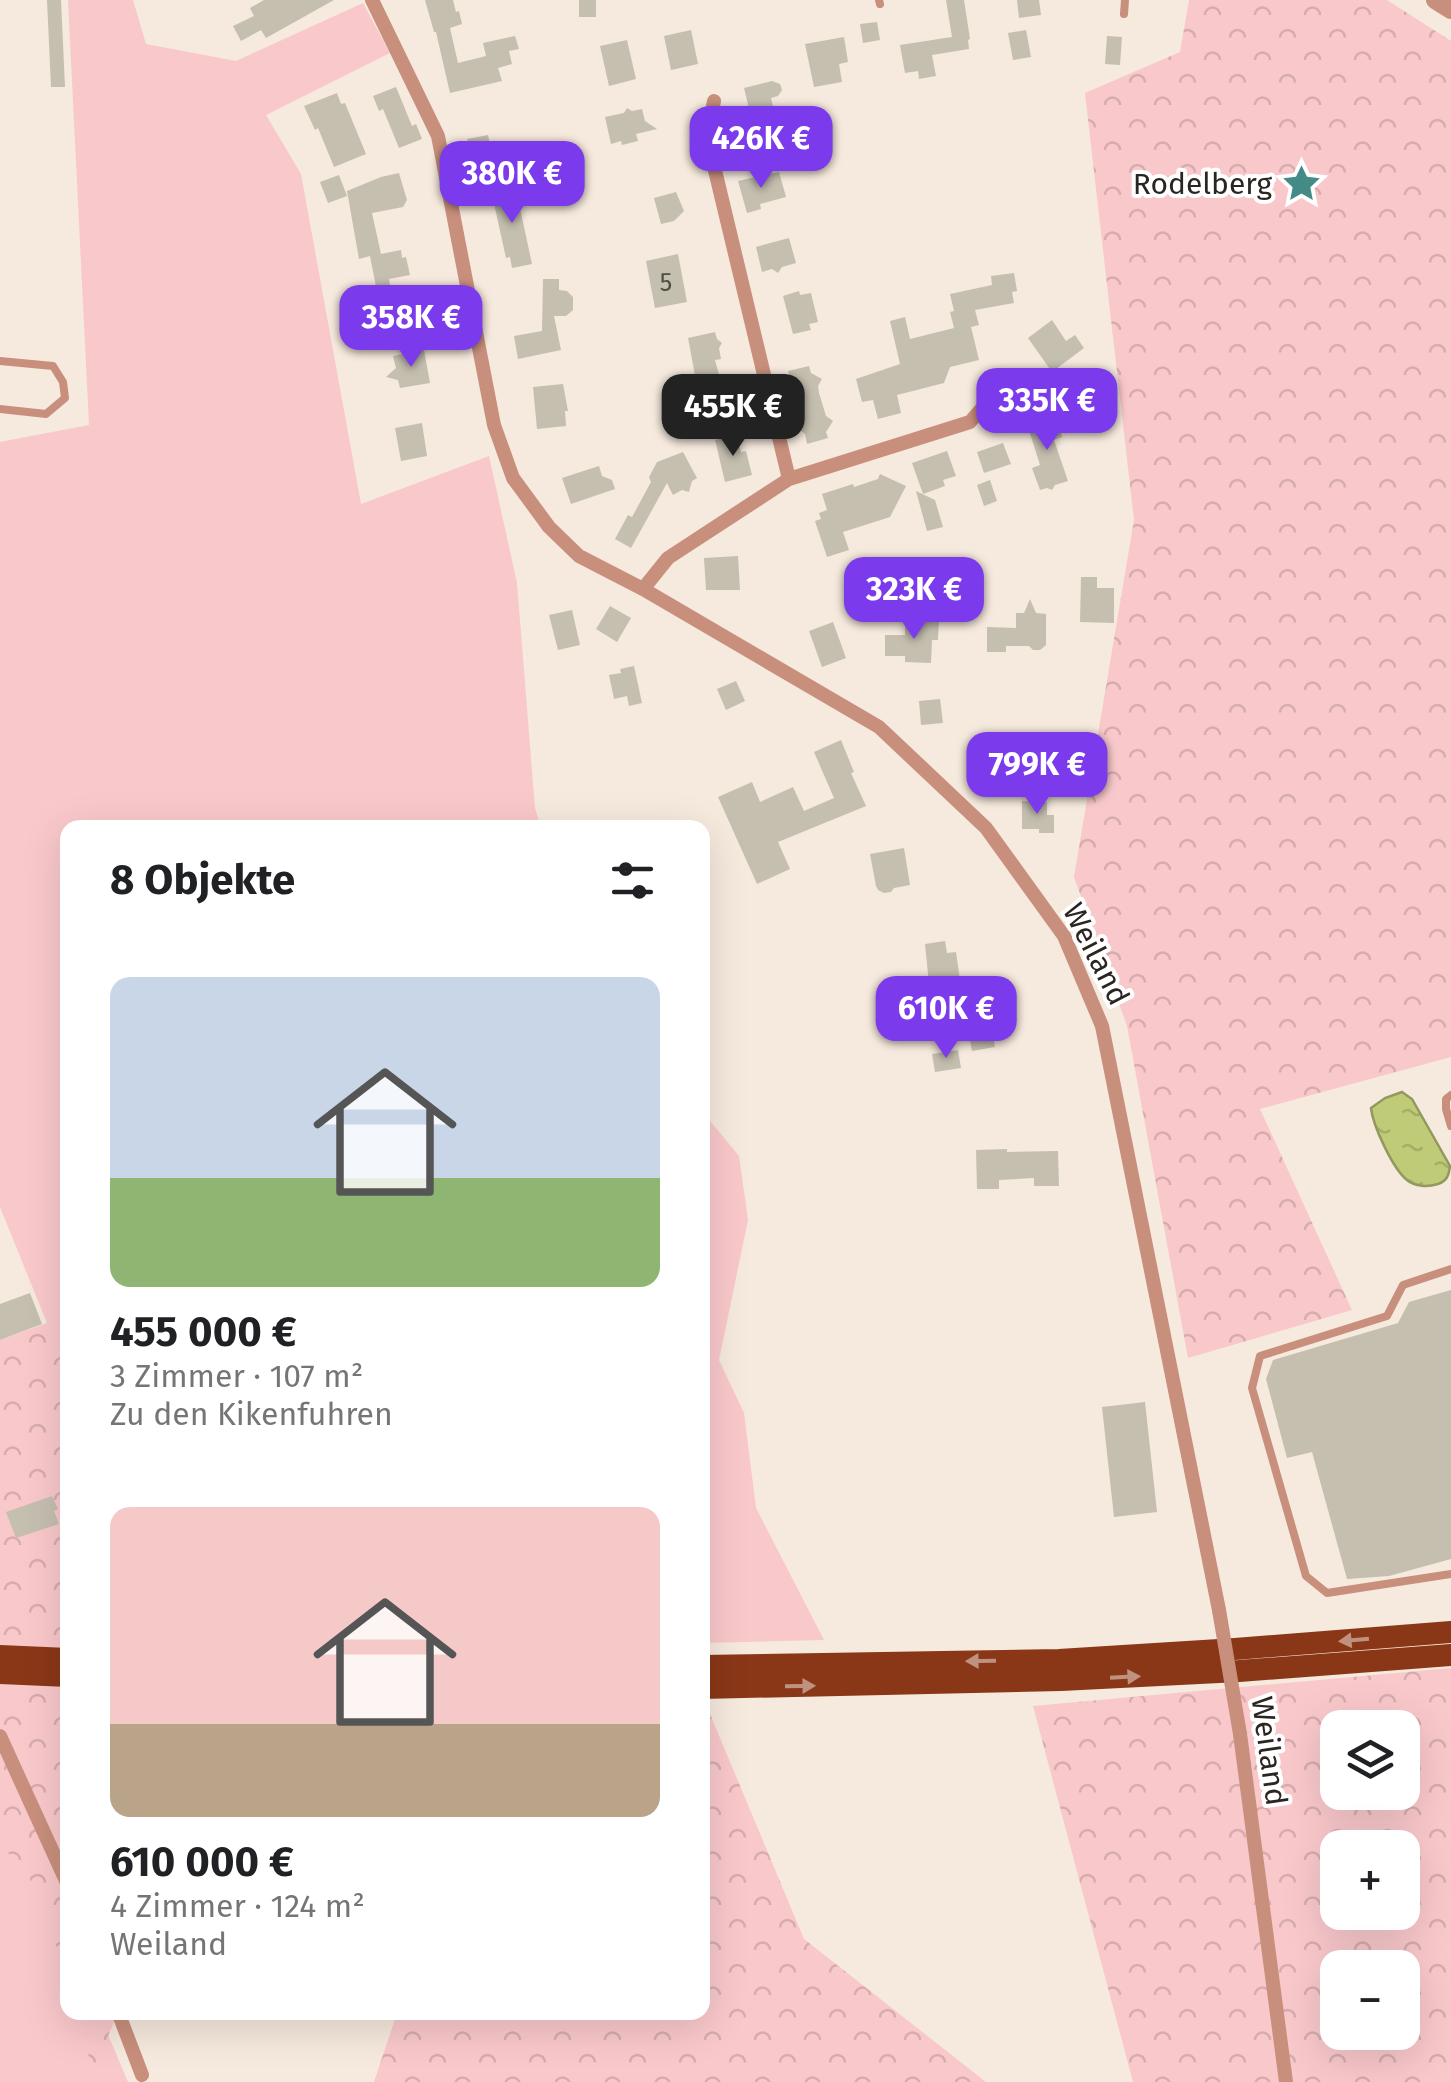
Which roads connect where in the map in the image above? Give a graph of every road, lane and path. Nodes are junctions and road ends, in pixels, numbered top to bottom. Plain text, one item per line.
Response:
1 (372, 0) edge
2 (1125, 0) edge
3 (1435, 0) edge
4 (1451, 10) edge
5 (1124, 14) dead end
6 (714, 101) dead end
7 (0, 362) edge
8 (997, 390) dead end
9 (0, 409) edge
10 (789, 479) junction
11 (642, 589) junction
12 (1451, 1096) edge
13 (1451, 1126) edge
14 (1451, 1269) edge
15 (1451, 1574) edge
16 (1451, 1632) edge
17 (1451, 1654) edge
18 (0, 1656) edge
19 (60, 1659) edge
20 (710, 1666) edge
21 (0, 1673) edge
22 (60, 1676) edge
23 (710, 1688) edge
24 (3, 1743) edge
25 (60, 1868) edge
26 (121, 2020) edge
27 (142, 2075) dead end
28 (1286, 2082) edge

1 - 11 street, Weiland
2 - 5 lane
3 - 4 street
6 - 10 street
7 - 9 lane
8 - 10 street
10 - 11 street
11 - 28 street, Weiland, bridge
12 - 13 lane
14 - 15 lane
16 -> 20 highway
23 -> 17 highway
18 - 19 highway
21 - 22 highway
24 - 25 street
26 - 27 street

